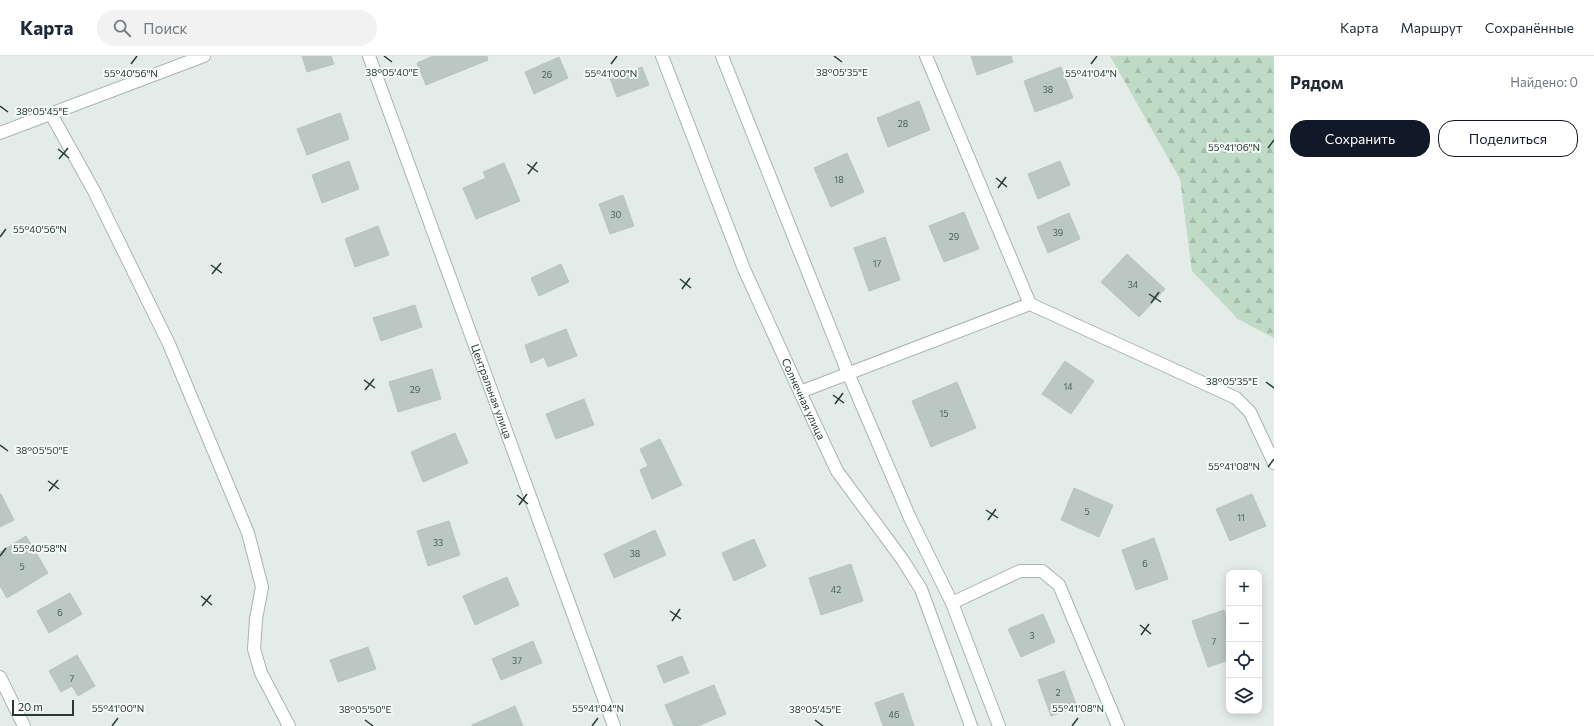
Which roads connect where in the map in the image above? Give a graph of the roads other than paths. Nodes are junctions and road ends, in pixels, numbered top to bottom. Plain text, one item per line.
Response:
1 (204, 56) edge
2 (369, 56) edge
3 (662, 56) edge
4 (722, 56) edge
5 (926, 56) edge
6 (51, 114) junction
7 (0, 133) edge
8 (1030, 304) junction
9 (848, 373) junction
10 (800, 392) junction
11 (1274, 463) edge
12 (952, 603) junction
13 (0, 677) edge
14 (24, 726) edge
15 (289, 726) edge
16 (614, 726) edge
17 (971, 726) edge
18 (999, 726) edge
19 (1118, 726) edge

1 - 6 street
2 - 16 street, Центральная улица
3 - 10 street, Солнечная улица
4 - 9 street
5 - 8 street
6 - 7 street
6 - 15 street
8 - 9 street
8 - 11 street
9 - 10 street
9 - 12 street
10 - 17 street, Солнечная улица
12 - 18 street
12 - 19 street
13 - 14 street

